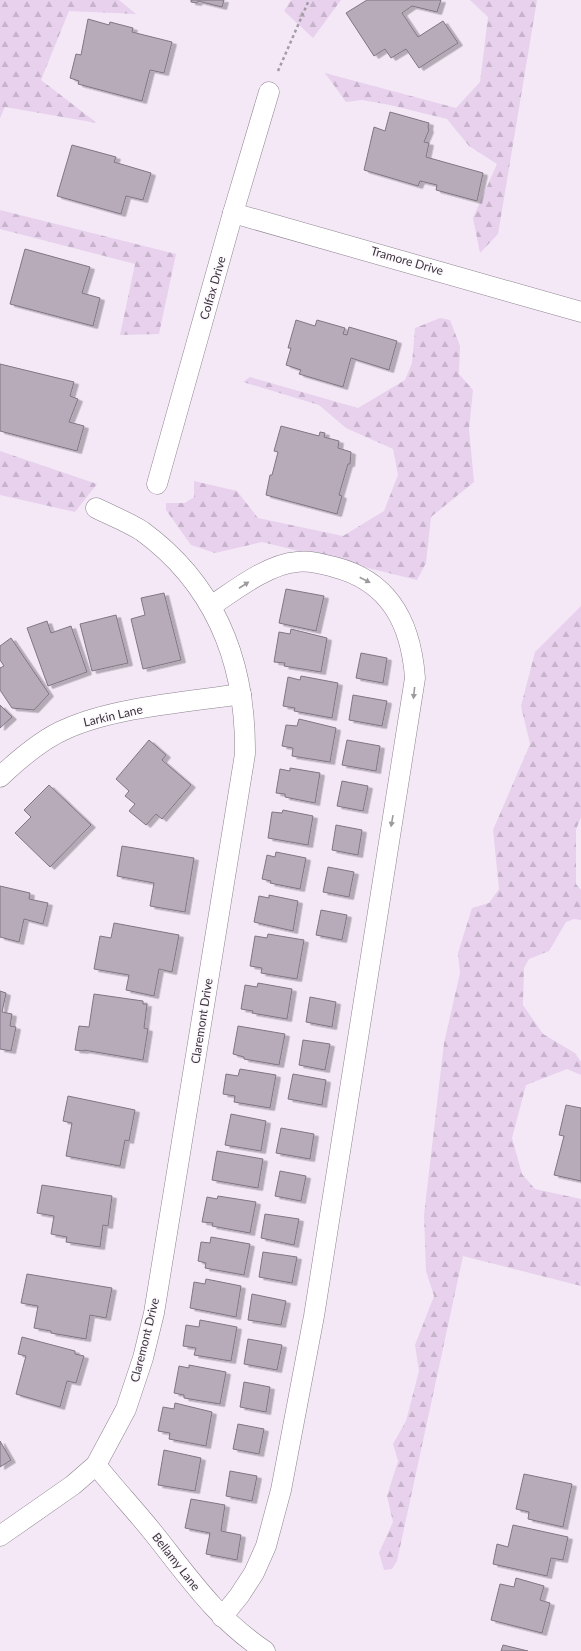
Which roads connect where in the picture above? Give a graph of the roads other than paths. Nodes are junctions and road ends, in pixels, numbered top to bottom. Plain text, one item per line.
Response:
1 (269, 92) road end
2 (233, 213) junction
3 (581, 312) edge
4 (157, 484) dead end
5 (96, 508) dead end
6 (211, 606) junction
7 (241, 694) junction
8 (0, 777) edge
9 (96, 1465) junction
10 (0, 1536) edge
11 (222, 1617) junction
12 (266, 1651) edge

1 - 2 street, Colfax Drive
2 - 3 street, Tramore Drive
2 - 4 street, Colfax Drive
5 - 6 street, Claremont Drive
6 - 7 street, Claremont Drive
6 -> 11 street
7 - 8 street, Larkin Lane
7 - 9 street, Claremont Drive
9 - 10 street, Claremont Drive
9 - 11 street, Bellamy Lane
11 - 12 street, Bellamy Lane

